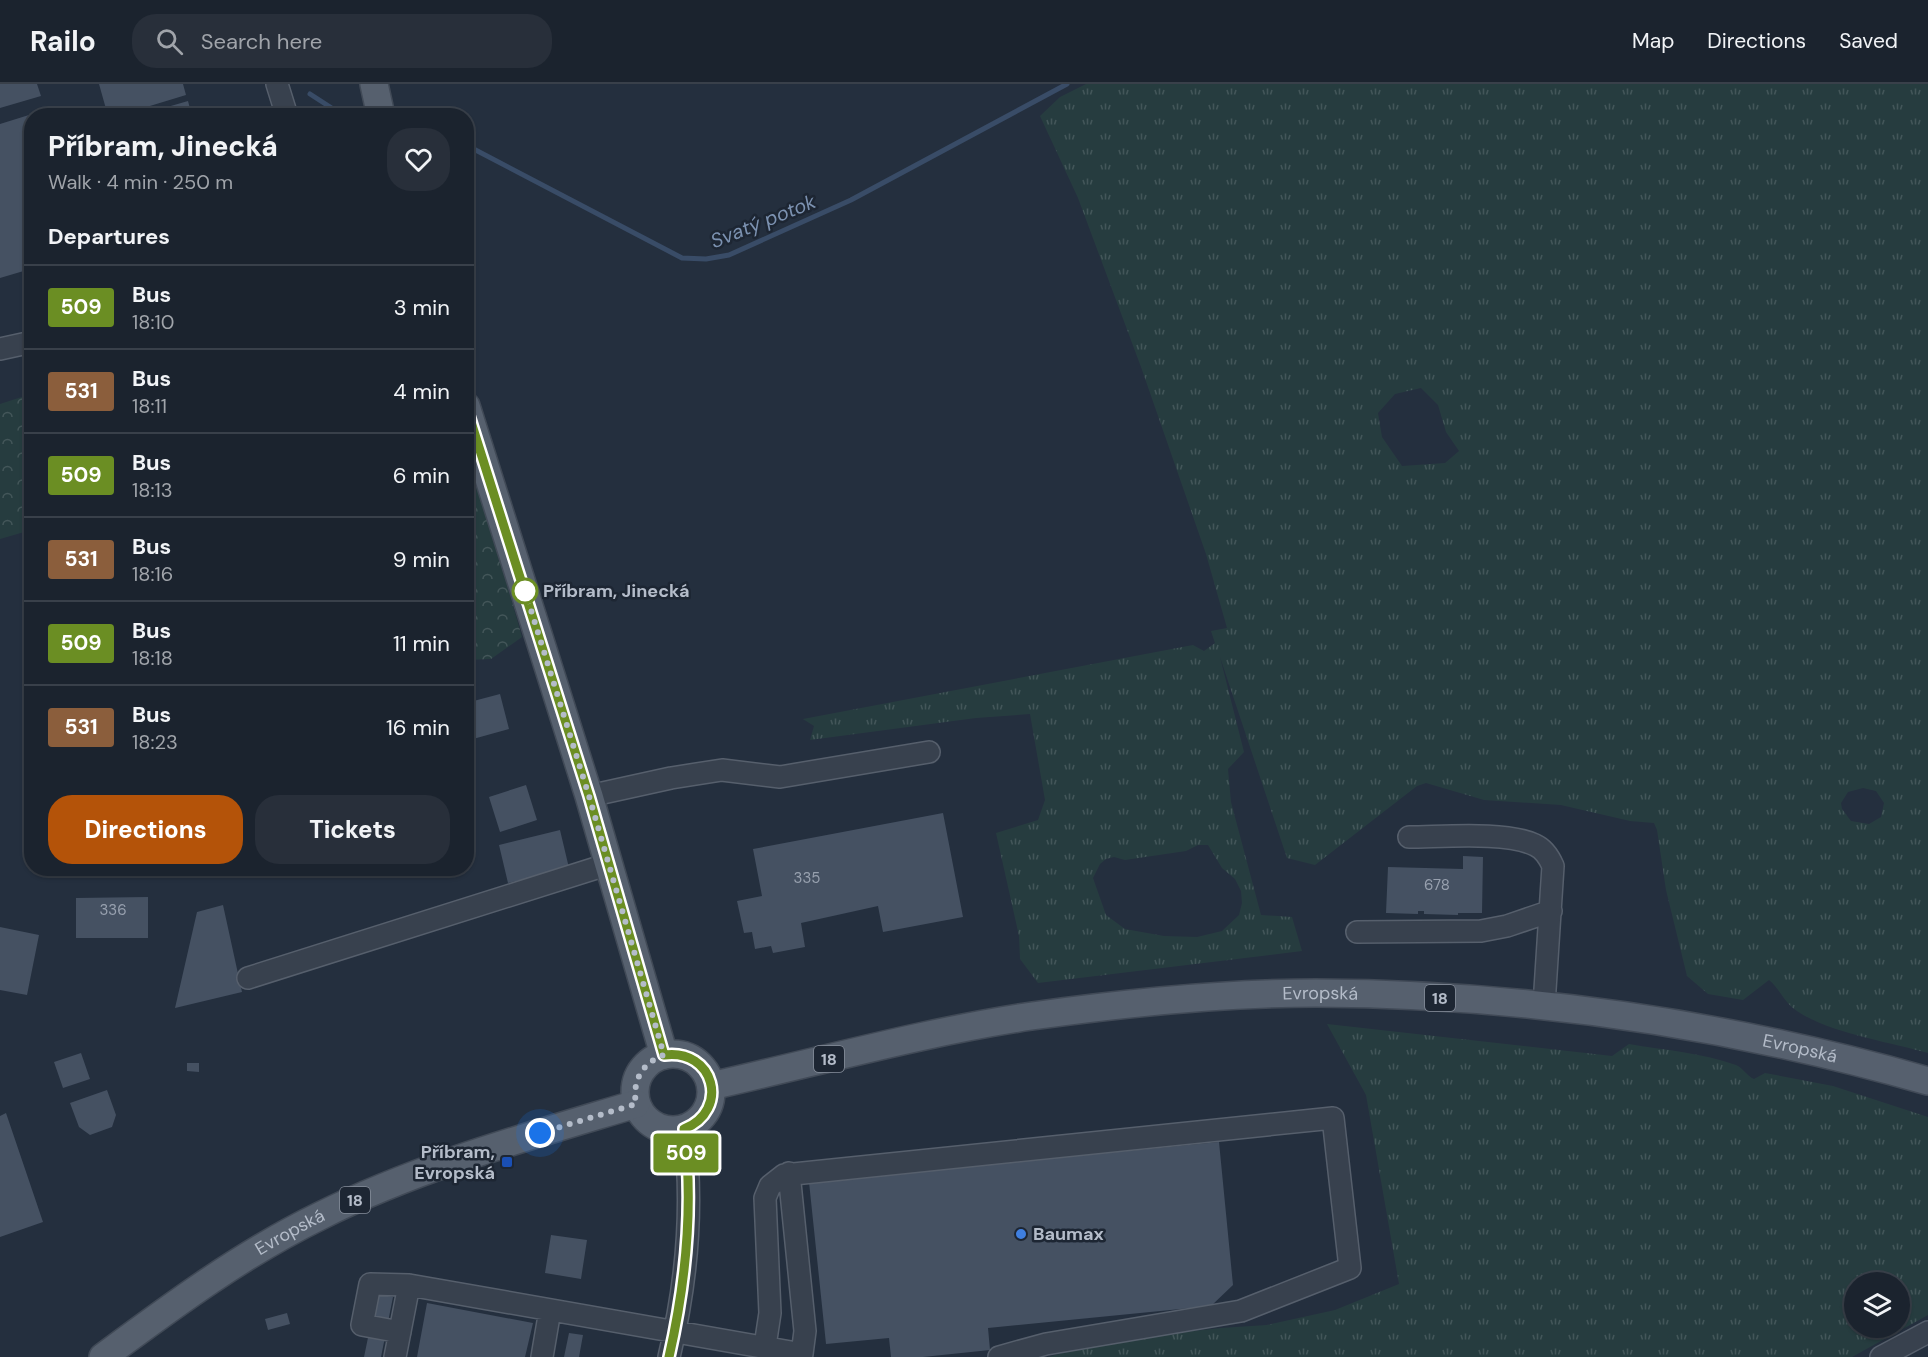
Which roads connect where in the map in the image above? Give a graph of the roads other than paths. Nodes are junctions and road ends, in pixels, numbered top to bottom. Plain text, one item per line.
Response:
1 (277, 84) edge
2 (374, 84) edge
3 (284, 108) edge
4 (379, 108) edge
5 (24, 344) edge
6 (0, 349) edge
7 (474, 431) edge
8 (929, 752) dead end
9 (589, 796) junction
10 (1409, 837) dead end
11 (609, 864) junction
12 (1551, 911) junction
13 (1357, 932) dead end
14 (248, 978) dead end
15 (1545, 1005) junction
16 (664, 1055) junction
17 (1928, 1081) edge
18 (711, 1086) junction
19 (636, 1104) junction
20 (684, 1129) junction
21 (789, 1173) junction
22 (409, 1285) junction
23 (550, 1310) junction
24 (675, 1331) junction
25 (400, 1332) junction
26 (1928, 1332) edge
27 (765, 1346) junction
28 (809, 1356) edge
29 (103, 1357) edge
30 (395, 1357) edge
31 (542, 1357) edge
32 (669, 1357) edge
33 (999, 1357) edge
34 (1881, 1357) edge

1 - 3 street
2 - 4 main road
5 - 6 street
7 - 9 main road
8 - 9 street
9 - 11 main road
10 - 12 street
11 - 14 street
11 - 16 main road
12 - 13 street
12 - 15 street
15 - 17 main road, Evropská / 18
15 - 18 main road, Evropská / 18
16 - 18 main road
16 - 19 main road
18 - 20 main road
19 - 20 main road
19 - 29 main road, Evropská / 18
20 - 24 street
21 - 27 street
21 - 28 street
21 - 33 street
22 - 23 street
22 - 25 street
22 - 25 street
23 - 24 street
23 - 31 street
24 - 27 street
24 - 32 street
25 - 30 street
26 - 34 street
27 - 28 street

